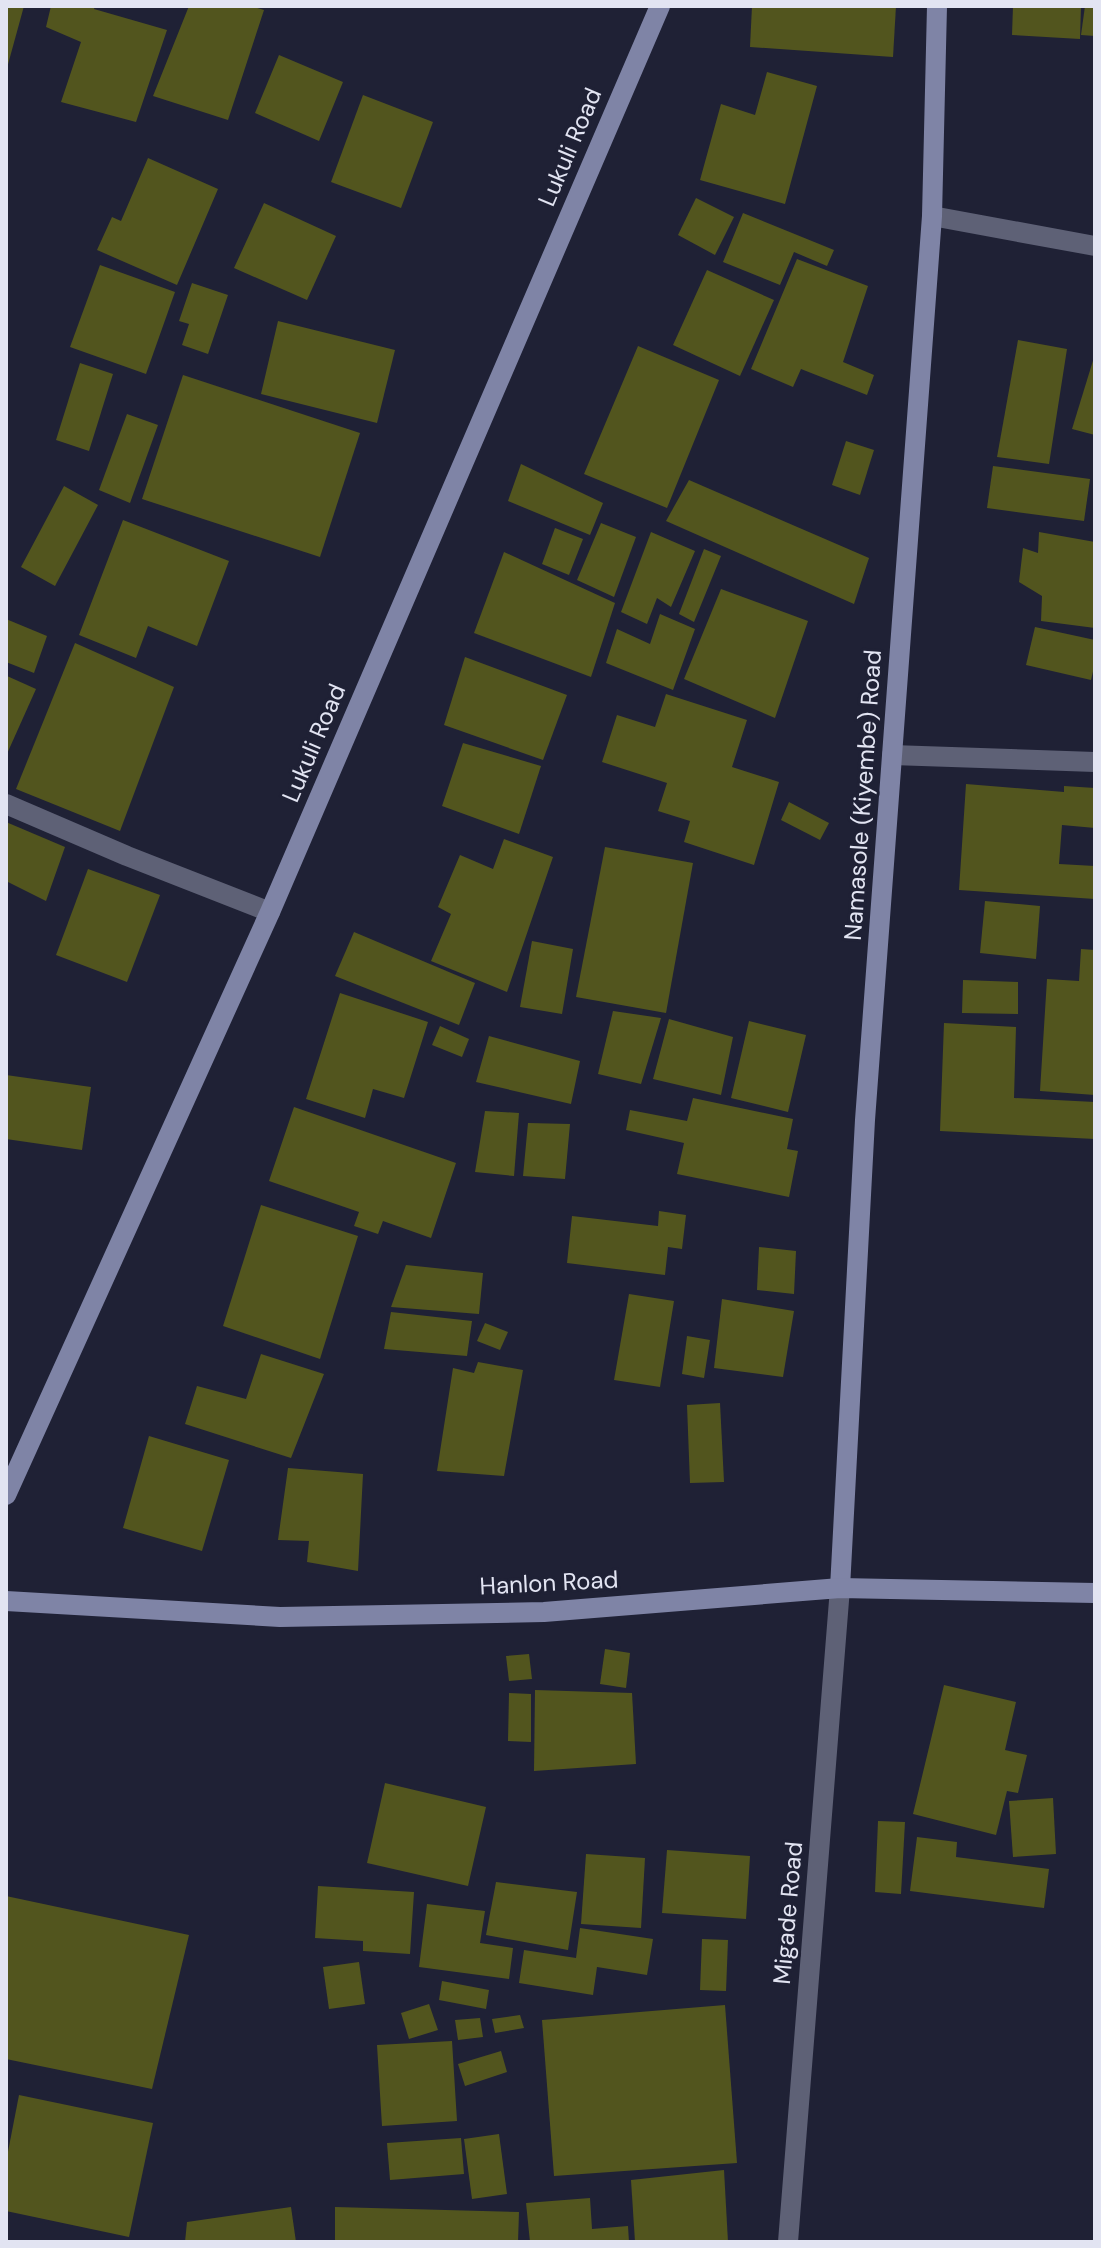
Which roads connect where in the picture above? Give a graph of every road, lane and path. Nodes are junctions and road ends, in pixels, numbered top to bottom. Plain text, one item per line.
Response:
1 (660, 6) edge
2 (937, 6) edge
3 (932, 216) junction
4 (1095, 246) edge
5 (892, 755) junction
6 (1095, 762) edge
7 (6, 804) edge
8 (270, 912) junction
9 (6, 1495) edge
10 (840, 1588) junction
11 (1095, 1593) edge
12 (6, 1601) edge
13 (788, 2242) edge

1 - 8 main road, Lukuli Road
2 - 3 main road, Namasole (Kiyembe) Road
3 - 4 street
3 - 5 main road, Namasole (Kiyembe) Road
5 - 6 street
5 - 10 main road, Namasole (Kiyembe) Road
7 - 8 street
8 - 9 main road, Lukuli Road
10 - 11 main road, Hanlon Road
10 - 12 main road, Hanlon Road
10 - 13 street, Migade Road

